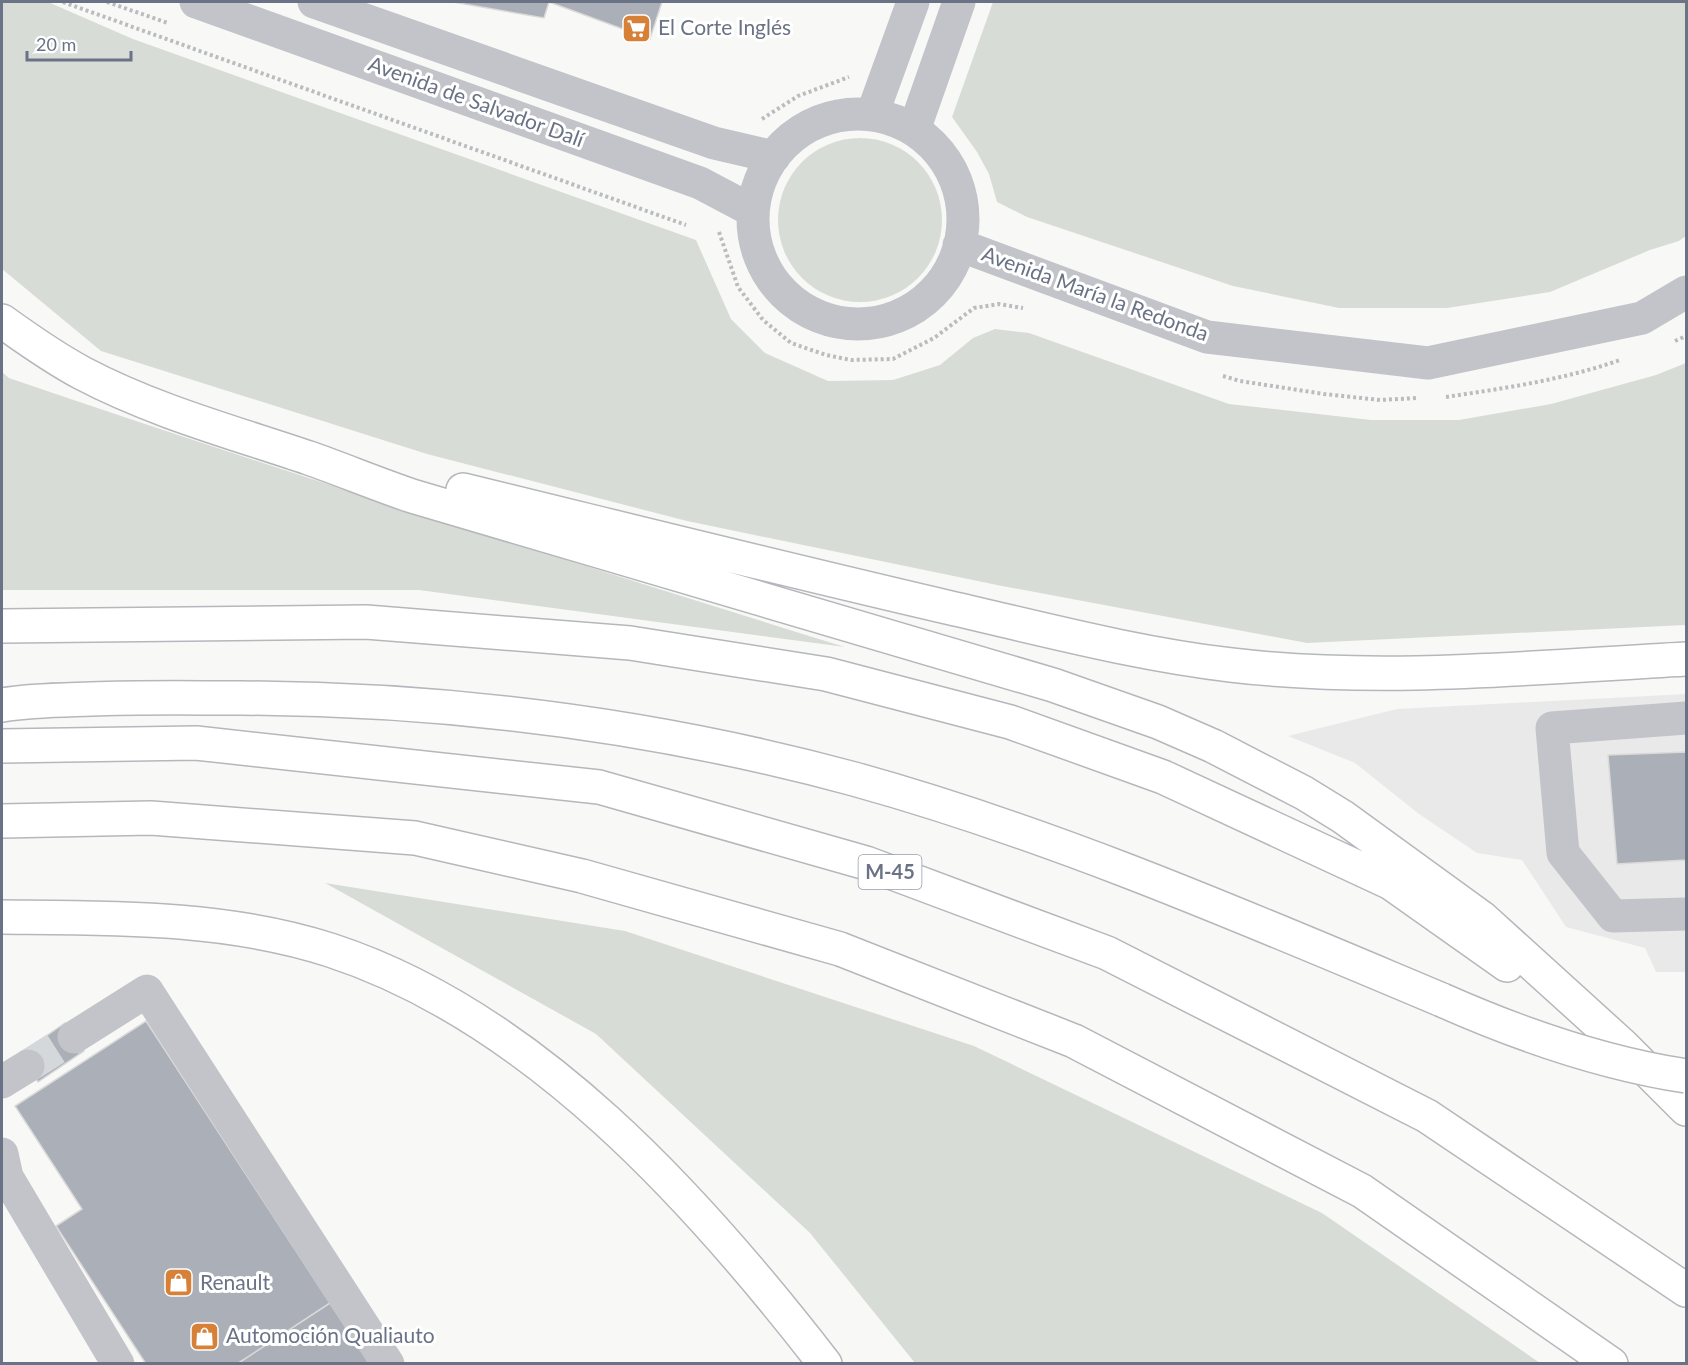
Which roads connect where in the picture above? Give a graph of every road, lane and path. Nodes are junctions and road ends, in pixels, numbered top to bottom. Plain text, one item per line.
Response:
1 (63, 2) edge
2 (107, 2) edge
3 (196, 2) edge
4 (314, 2) edge
5 (913, 2) edge
6 (959, 2) edge
7 (173, 25) dead end
8 (853, 73) dead end
9 (872, 116) junction
10 (757, 122) dead end
11 (914, 130) junction
12 (774, 157) junction
13 (753, 211) junction
14 (686, 225) dead end
15 (717, 226) dead end
16 (959, 245) junction
17 (1686, 292) edge
18 (1025, 308) dead end
19 (2, 321) edge
20 (1686, 336) edge
21 (1674, 342) dead end
22 (1624, 359) dead end
23 (1217, 374) dead end
24 (1445, 397) dead end
25 (1424, 398) dead end
26 (309, 458) junction
27 (2, 626) edge
28 (1686, 659) edge
29 (2, 705) edge
30 (1686, 718) edge
31 (2, 746) edge
32 (2, 821) edge
33 (1686, 914) edge
34 (2, 917) edge
35 (74, 1037) tunnel mouth
36 (1622, 1045) junction
37 (1686, 1076) edge
38 (1686, 1109) edge
39 (3, 1170) edge
40 (1686, 1290) edge
41 (118, 1364) edge
42 (388, 1364) edge
43 (825, 1364) edge
44 (1611, 1364) edge

1 - 14 path
2 - 7 path
3 - 13 street, Avenida de Salvador Dalí
4 - 12 street, Avenida de Salvador Dalí
5 - 9 street
6 - 11 street
8 - 10 path
9 - 11 street
9 - 12 street
11 - 16 street
12 - 13 street
13 - 16 street
15 - 18 path
16 - 17 street, Avenida María la Redonda
19 - 26 highway
20 - 21 path
22 - 24 path
23 - 25 path
26 - 28 highway
26 - 36 highway
27 - 36 highway
29 - 37 highway, bridge
30 - 33 street
31 - 40 highway, M-45
32 - 44 highway
34 - 43 highway
35 - 42 street
36 - 38 highway
39 - 41 street

